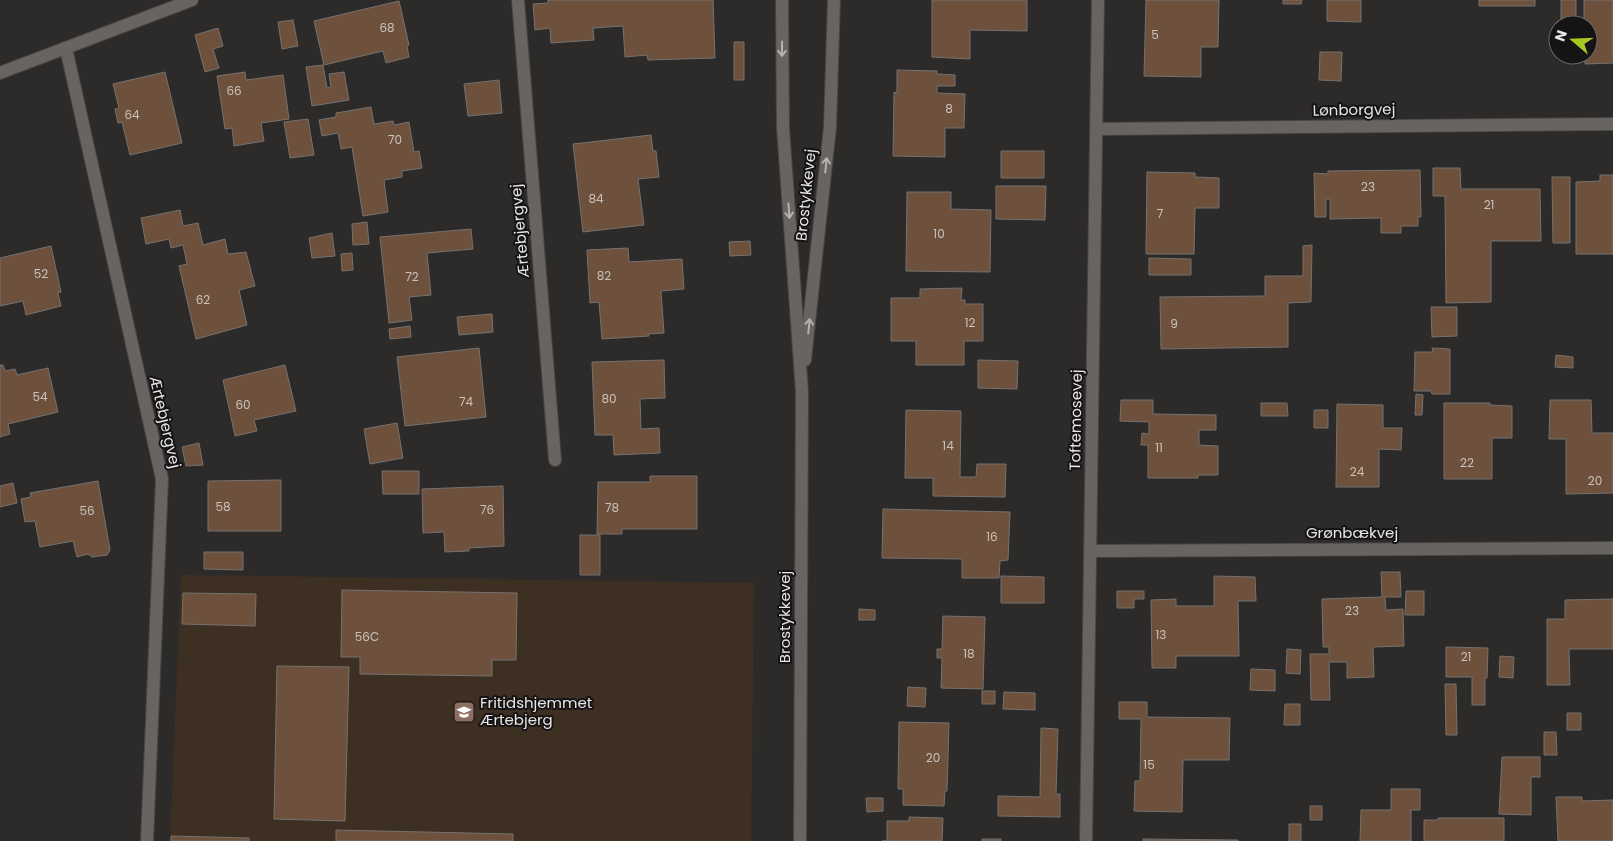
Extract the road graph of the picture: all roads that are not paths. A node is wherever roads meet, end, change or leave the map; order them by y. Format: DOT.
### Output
graph roads {
  1 [pos="192,0"];
  2 [pos="518,0"];
  3 [pos="782,0"];
  4 [pos="834,0"];
  5 [pos="1098,0"];
  6 [pos="66,48"];
  7 [pos="0,73"];
  8 [pos="1613,124"];
  9 [pos="1096,130"];
  10 [pos="802,392"];
  11 [pos="555,460"];
  12 [pos="1613,548"];
  13 [pos="1091,551"];
  14 [pos="147,841"];
  15 [pos="800,841"];
  16 [pos="1086,841"];
  1 -- 6 [label="street"];
  2 -- 11 [label="street, Ærtebjergvej"];
  3 -- 10 [label="street, Brostykkevej, one-way"];
  10 -- 4 [label="street, Brostykkevej, one-way"];
  5 -- 9 [label="street, Toftemosevej"];
  6 -- 7 [label="street"];
  6 -- 14 [label="street, Ærtebjergvej"];
  8 -- 9 [label="street, Lønborgvej"];
  9 -- 13 [label="street, Toftemosevej"];
  10 -- 15 [label="street, Brostykkevej"];
  12 -- 13 [label="street, Grønbækvej"];
  13 -- 16 [label="street, Toftemosevej"];
}
